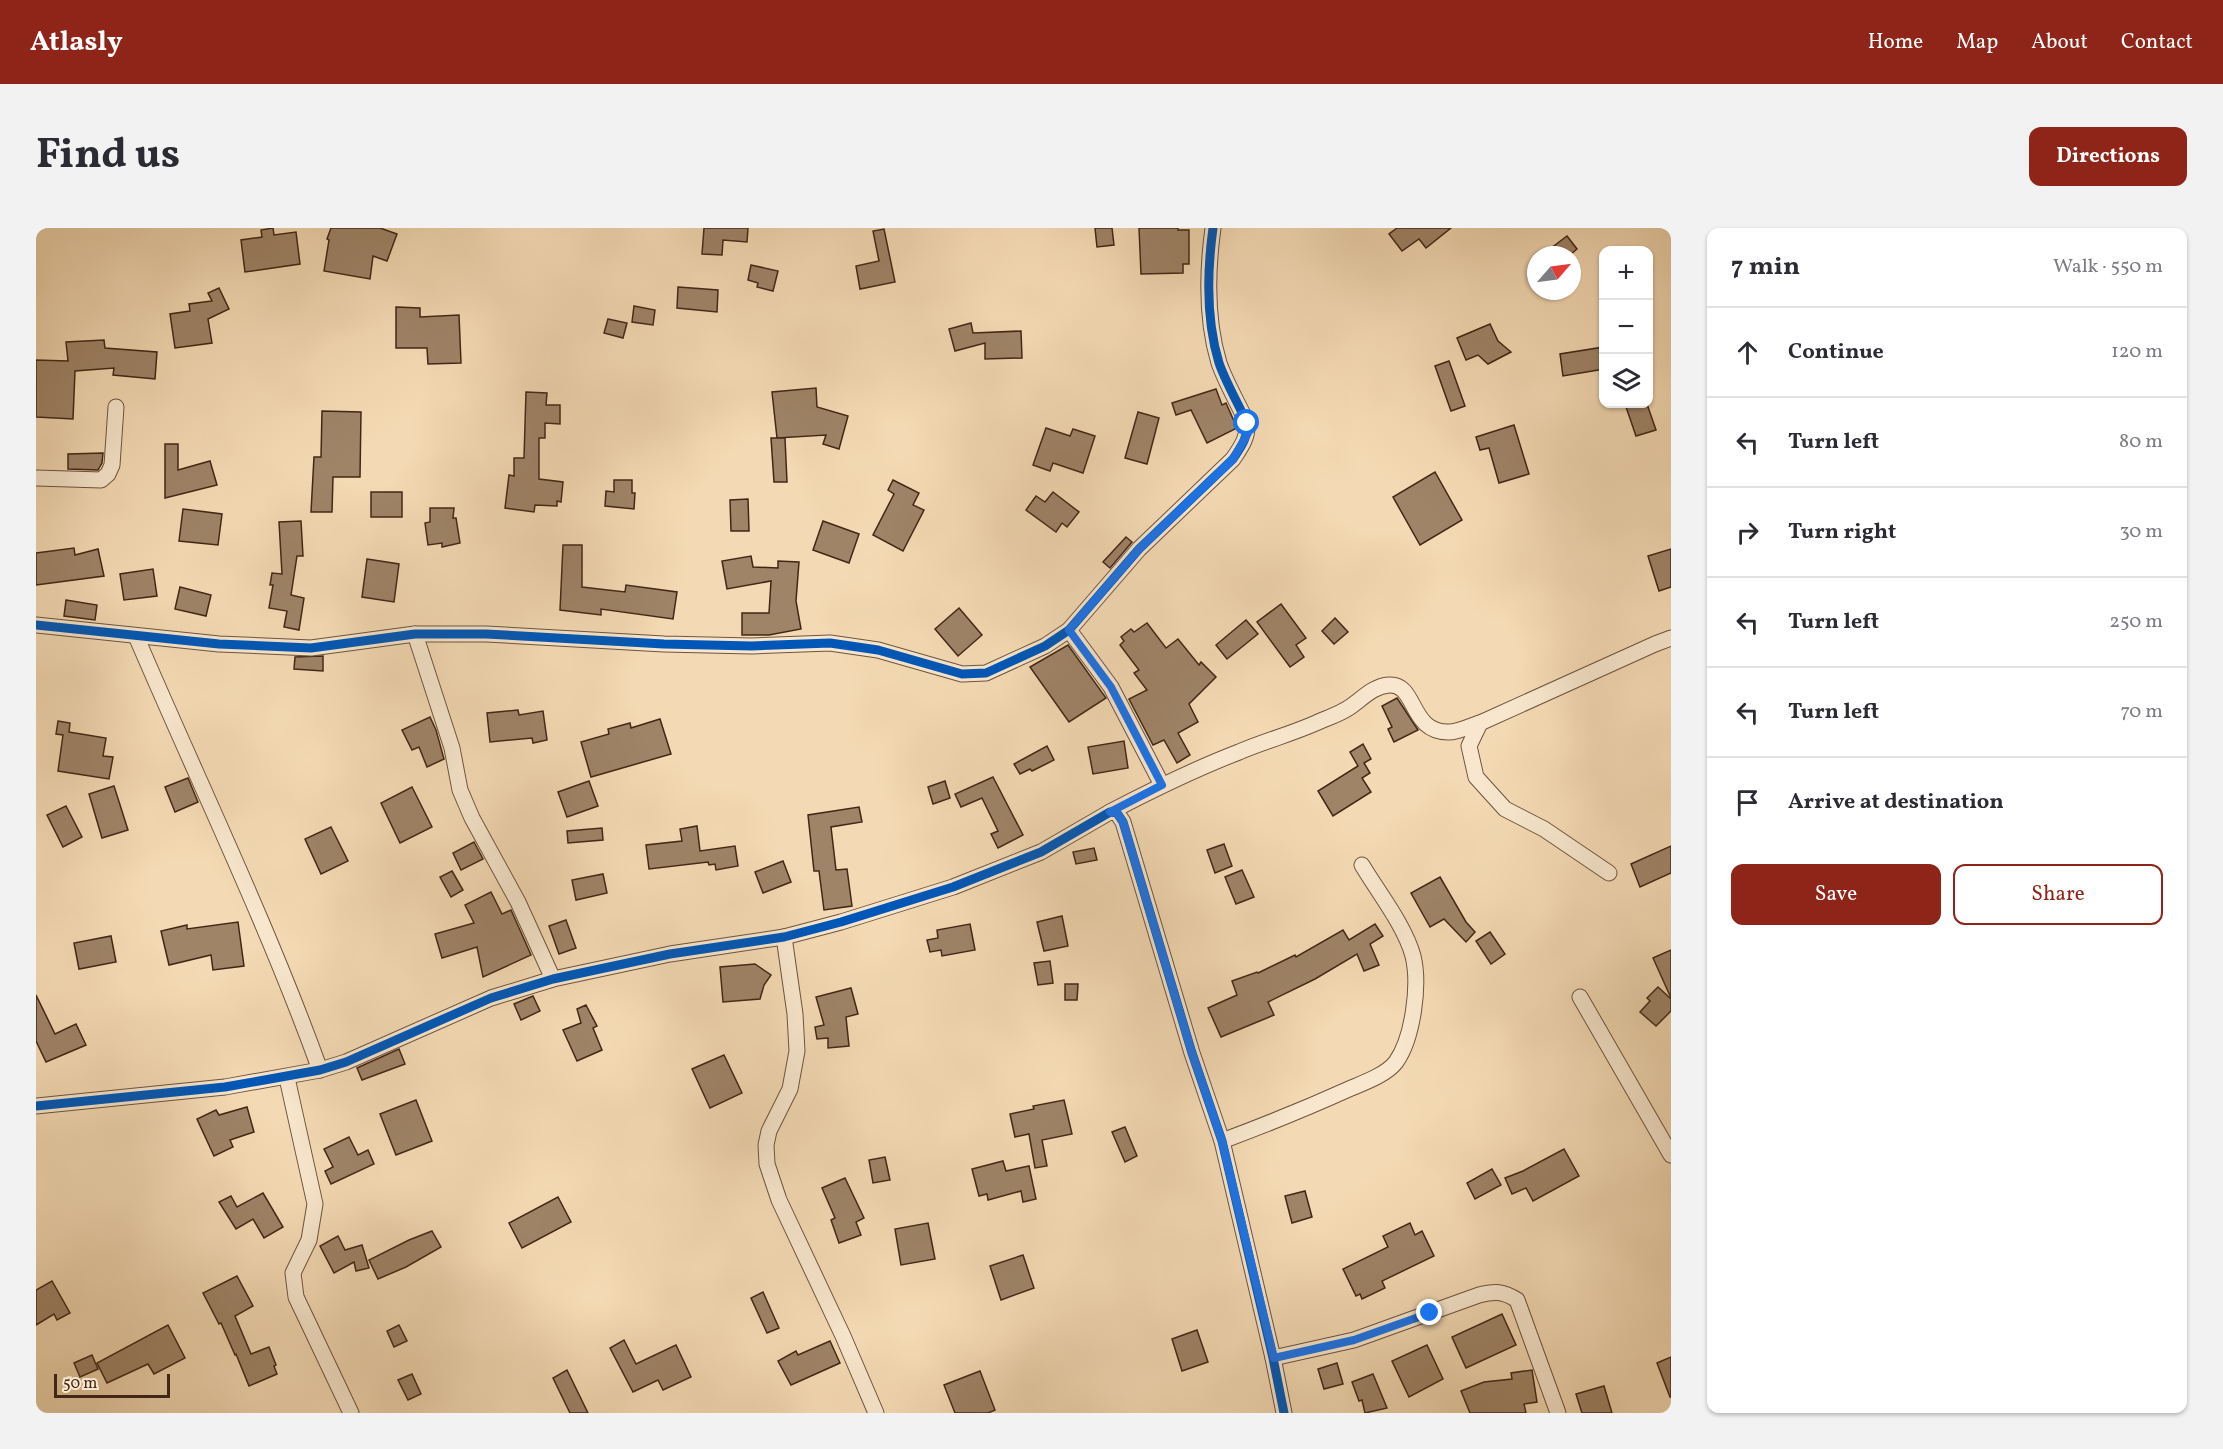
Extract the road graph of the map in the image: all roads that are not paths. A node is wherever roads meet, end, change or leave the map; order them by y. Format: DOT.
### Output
graph roads {
  1 [pos="1214,228"];
  2 [pos="116,407"];
  3 [pos="36,478"];
  4 [pos="36,625"];
  5 [pos="1069,630"];
  6 [pos="415,634"];
  7 [pos="136,636"];
  8 [pos="1671,638"];
  9 [pos="1480,723"];
  10 [pos="1162,785"];
  11 [pos="1110,812"];
  12 [pos="1362,865"];
  13 [pos="1609,873"];
  14 [pos="784,938"];
  15 [pos="553,979"];
  16 [pos="1580,997"];
  17 [pos="320,1070"];
  18 [pos="287,1078"];
  19 [pos="36,1106"];
  20 [pos="1222,1141"];
  21 [pos="1671,1155"];
  22 [pos="1274,1358"];
  23 [pos="351,1413"];
  24 [pos="876,1413"];
  25 [pos="1284,1413"];
  26 [pos="1558,1413"];
  1 -- 5 [label="street"];
  2 -- 3 [label="street"];
  4 -- 7 [label="street"];
  5 -- 6 [label="street"];
  5 -- 10 [label="street"];
  6 -- 7 [label="street"];
  6 -- 15 [label="street"];
  7 -- 17 [label="street"];
  8 -- 9 [label="street"];
  9 -- 10 [label="street"];
  9 -- 13 [label="street"];
  10 -- 11 [label="street"];
  11 -- 14 [label="street"];
  11 -- 20 [label="street"];
  12 -- 20 [label="street"];
  14 -- 15 [label="street"];
  14 -- 24 [label="street"];
  15 -- 17 [label="street"];
  16 -- 21 [label="street"];
  17 -- 18 [label="street"];
  18 -- 19 [label="street"];
  18 -- 23 [label="street"];
  20 -- 22 [label="street"];
  22 -- 25 [label="street"];
  22 -- 26 [label="street"];
}
